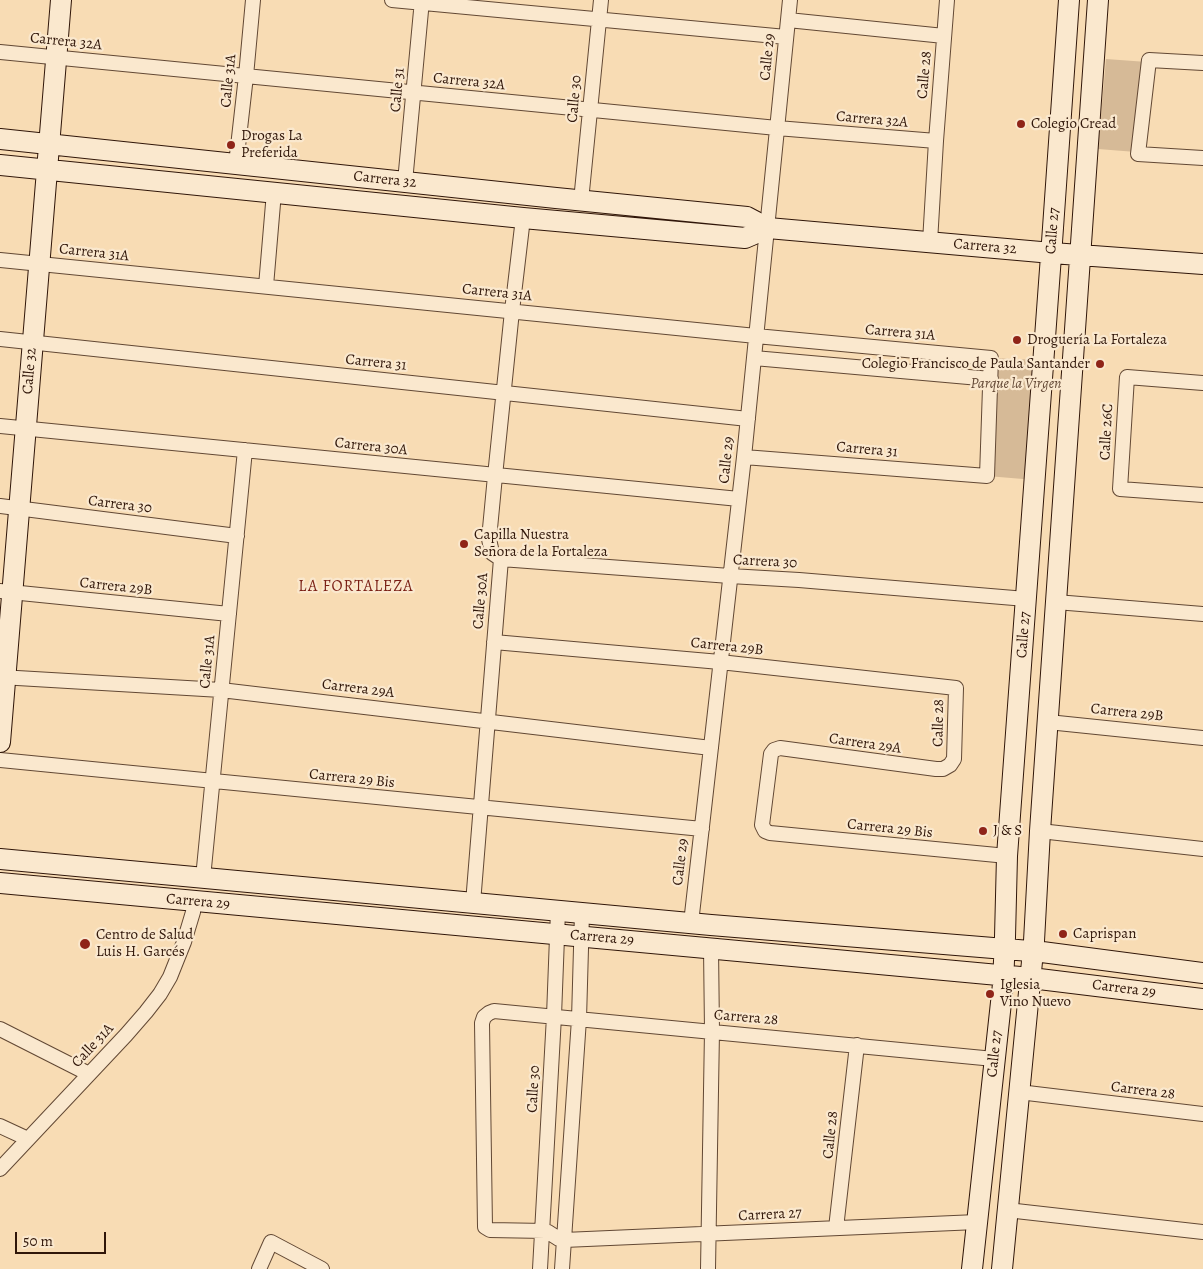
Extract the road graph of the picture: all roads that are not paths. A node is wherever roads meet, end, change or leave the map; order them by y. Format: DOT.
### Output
graph roads {
  1 [pos="61,0"];
  2 [pos="253,0"];
  3 [pos="392,0"];
  4 [pos="601,0"];
  5 [pos="790,0"];
  6 [pos="947,0"];
  7 [pos="1069,0"];
  8 [pos="1098,0"];
  9 [pos="422,1"];
  10 [pos="598,19"];
  11 [pos="788,20"];
  12 [pos="944,36"];
  13 [pos="786,37"];
  14 [pos="0,52"];
  15 [pos="56,57"];
  16 [pos="1203,64"];
  17 [pos="246,76"];
  18 [pos="414,93"];
  19 [pos="590,110"];
  20 [pos="777,128"];
  21 [pos="0,139"];
  22 [pos="936,141"];
  23 [pos="49,144"];
  24 [pos="1203,158"];
  25 [pos="0,164"];
  26 [pos="236,164"];
  27 [pos="47,169"];
  28 [pos="405,182"];
  29 [pos="274,192"];
  30 [pos="581,201"];
  31 [pos="524,218"];
  32 [pos="768,228"];
  33 [pos="930,242"];
  34 [pos="1052,252"];
  35 [pos="1080,255"];
  36 [pos="0,260"];
  37 [pos="39,264"];
  38 [pos="1203,264"];
  39 [pos="266,286"];
  40 [pos="512,311"];
  41 [pos="756,336"];
  42 [pos="0,339"];
  43 [pos="33,342"];
  44 [pos="754,358"];
  45 [pos="991,379"];
  46 [pos="1203,382"];
  47 [pos="503,393"];
  48 [pos="748,419"];
  49 [pos="0,426"];
  50 [pos="26,428"];
  51 [pos="245,450"];
  52 [pos="744,457"];
  53 [pos="495,476"];
  54 [pos="1203,495"];
  55 [pos="739,500"];
  56 [pos="10,507"];
  57 [pos="236,536"];
  58 [pos="501,559"];
  59 [pos="730,576"];
  60 [pos="6,592"];
  61 [pos="1026,599"];
  62 [pos="1056,602"];
  63 [pos="229,614"];
  64 [pos="1203,614"];
  65 [pos="494,642"];
  66 [pos="720,662"];
  67 [pos="3,678"];
  68 [pos="956,688"];
  69 [pos="221,690"];
  70 [pos="488,720"];
  71 [pos="1048,722"];
  72 [pos="1203,738"];
  73 [pos="0,742"];
  74 [pos="711,748"];
  75 [pos="954,759"];
  76 [pos="0,760"];
  77 [pos="212,780"];
  78 [pos="481,808"];
  79 [pos="702,829"];
  80 [pos="1040,831"];
  81 [pos="770,833"];
  82 [pos="1203,849"];
  83 [pos="1007,856"];
  84 [pos="0,859"];
  85 [pos="203,878"];
  86 [pos="0,883"];
  87 [pos="194,901"];
  88 [pos="473,903"];
  89 [pos="558,911"];
  90 [pos="582,913"];
  91 [pos="691,923"];
  92 [pos="557,934"];
  93 [pos="582,936"];
  94 [pos="712,948"];
  95 [pos="1004,949"];
  96 [pos="1033,951"];
  97 [pos="1203,973"];
  98 [pos="1003,975"];
  99 [pos="1031,978"];
  100 [pos="1203,999"];
  101 [pos="554,1016"];
  102 [pos="579,1019"];
  103 [pos="0,1029"];
  104 [pos="712,1031"];
  105 [pos="857,1045"];
  106 [pos="994,1058"];
  107 [pos="89,1074"];
  108 [pos="1019,1092"];
  109 [pos="1203,1114"];
  110 [pos="0,1126"];
  111 [pos="28,1139"];
  112 [pos="0,1169"];
  113 [pos="1007,1210"];
  114 [pos="977,1222"];
  115 [pos="836,1228"];
  116 [pos="542,1231"];
  117 [pos="1203,1232"];
  118 [pos="709,1234"];
  119 [pos="564,1240"];
  120 [pos="259,1269"];
  121 [pos="322,1269"];
  122 [pos="540,1269"];
  123 [pos="562,1269"];
  124 [pos="708,1269"];
  125 [pos="972,1269"];
  126 [pos="1002,1269"];
  1 -- 15 [label="street, Calle 32"];
  2 -- 17 [label="street, Calle 31A"];
  3 -- 9 [label="street"];
  4 -- 10 [label="street, Calle 30"];
  5 -- 11 [label="street, Calle 29"];
  6 -- 12 [label="street, Calle 28"];
  7 -- 34 [label="street, Calle 27"];
  8 -- 35 [label="street, Calle 27"];
  9 -- 10 [label="street"];
  9 -- 18 [label="street, Calle 31"];
  10 -- 13 [label="street"];
  10 -- 19 [label="street, Calle 30"];
  11 -- 12 [label="street"];
  11 -- 13 [label="street, Calle 29"];
  12 -- 22 [label="street, Calle 28"];
  13 -- 20 [label="street, Calle 29"];
  14 -- 15 [label="street, Carrera 32A"];
  15 -- 17 [label="street, Carrera 32A"];
  15 -- 23 [label="street, Calle 32"];
  16 -- 24 [label="street"];
  17 -- 18 [label="street, Carrera 32A"];
  17 -- 26 [label="street, Calle 31A"];
  18 -- 19 [label="street, Carrera 32A"];
  18 -- 28 [label="street, Calle 31"];
  19 -- 20 [label="street, Carrera 32A"];
  19 -- 30 [label="street, Calle 30"];
  20 -- 22 [label="street, Carrera 32A"];
  20 -- 32 [label="street, Calle 29"];
  21 -- 23 [label="street, Carrera 32"];
  22 -- 33 [label="street, Calle 28"];
  23 -- 26 [label="street, Carrera 32"];
  23 -- 27 [label="street, Calle 32"];
  25 -- 27 [label="street, Carrera 32"];
  26 -- 28 [label="street, Carrera 32"];
  27 -- 29 [label="street, Carrera 32"];
  27 -- 37 [label="street, Calle 32"];
  28 -- 30 [label="street, Carrera 32"];
  29 -- 31 [label="street, Carrera 32"];
  29 -- 39 [label="street"];
  30 -- 32 [label="street, Carrera 32"];
  31 -- 32 [label="street, Carrera 32"];
  31 -- 40 [label="street, Calle 30A"];
  32 -- 33 [label="street, Carrera 32"];
  32 -- 41 [label="street, Calle 29"];
  33 -- 34 [label="street, Carrera 32"];
  34 -- 35 [label="street, Carrera 32"];
  34 -- 61 [label="street, Calle 27"];
  35 -- 38 [label="street, Carrera 32"];
  35 -- 62 [label="street, Calle 27"];
  36 -- 37 [label="street, Carrera 31A"];
  37 -- 39 [label="street, Carrera 31A"];
  37 -- 43 [label="street, Calle 32"];
  39 -- 40 [label="street, Carrera 31A"];
  40 -- 41 [label="street, Carrera 31A"];
  40 -- 47 [label="street, Calle 30A"];
  41 -- 44 [label="street, Calle 29"];
  41 -- 45 [label="street, Carrera 31A"];
  42 -- 43 [label="street, Carrera 31"];
  43 -- 47 [label="street, Carrera 31"];
  43 -- 50 [label="street, Calle 32"];
  44 -- 45 [label="street"];
  44 -- 48 [label="street, Calle 29"];
  45 -- 52 [label="street, Carrera 31"];
  46 -- 54 [label="street, Calle 26C"];
  47 -- 48 [label="street, Carrera 31"];
  47 -- 53 [label="street, Calle 30A"];
  48 -- 52 [label="street, Calle 29"];
  49 -- 50 [label="street, Carrera 30A"];
  50 -- 51 [label="street, Carrera 30A"];
  50 -- 56 [label="street, Calle 32"];
  51 -- 53 [label="street, Carrera 30A"];
  51 -- 57 [label="street, Calle 31A"];
  52 -- 55 [label="street, Calle 29"];
  53 -- 55 [label="street, Carrera 30A"];
  53 -- 58 [label="street, Calle 30A"];
  55 -- 59 [label="street, Calle 29"];
  56 -- 57 [label="street, Carrera 30"];
  56 -- 60 [label="street, Calle 32"];
  57 -- 63 [label="street, Calle 31A"];
  58 -- 59 [label="street, Carrera 30"];
  58 -- 65 [label="street, Calle 30A"];
  59 -- 61 [label="street, Carrera 30"];
  59 -- 66 [label="street, Calle 29"];
  60 -- 63 [label="street, Carrera 29B"];
  60 -- 67 [label="street, Calle 32"];
  61 -- 83 [label="street, Calle 27"];
  62 -- 64 [label="street"];
  62 -- 71 [label="street, Calle 27"];
  63 -- 69 [label="street, Calle 31A"];
  65 -- 66 [label="street, Carrera 29B"];
  65 -- 70 [label="street, Calle 30A"];
  66 -- 68 [label="street, Carrera 29B"];
  66 -- 74 [label="street, Calle 29"];
  67 -- 69 [label="street, Carrera 29A"];
  67 -- 73 [label="street, Calle 32"];
  68 -- 75 [label="street, Calle 28"];
  69 -- 70 [label="street, Carrera 29A"];
  69 -- 77 [label="street, Calle 31A"];
  70 -- 74 [label="street, Carrera 29A"];
  70 -- 78 [label="street, Calle 30A"];
  71 -- 72 [label="street, Carrera 29B"];
  71 -- 80 [label="street, Calle 27"];
  74 -- 79 [label="street, Calle 29"];
  75 -- 81 [label="street, Carrera 29A"];
  76 -- 77 [label="street, Carrera 29 Bis"];
  77 -- 78 [label="street, Carrera 29 Bis"];
  77 -- 85 [label="street, Calle 31A"];
  78 -- 79 [label="street, Carrera 29 Bis"];
  78 -- 88 [label="street, Calle 30A"];
  79 -- 91 [label="street, Calle 29"];
  80 -- 82 [label="street"];
  80 -- 96 [label="street, Calle 27"];
  81 -- 83 [label="street, Carrera 29 Bis"];
  83 -- 95 [label="street, Calle 27"];
  84 -- 85 [label="street, Carrera 29"];
  85 -- 88 [label="street, Carrera 29"];
  86 -- 87 [label="street, Carrera 29"];
  87 -- 92 [label="street, Carrera 29"];
  87 -- 107 [label="street, Calle 31A"];
  88 -- 89 [label="street, Carrera 29"];
  89 -- 90 [label="street, Carrera 29"];
  89 -- 92 [label="street, Calle 30"];
  90 -- 91 [label="street, Carrera 29"];
  90 -- 93 [label="street"];
  91 -- 95 [label="street, Carrera 29"];
  92 -- 93 [label="street, Carrera 29"];
  92 -- 101 [label="street, Calle 30"];
  93 -- 94 [label="street, Carrera 29"];
  93 -- 102 [label="street"];
  94 -- 98 [label="street, Carrera 29"];
  94 -- 104 [label="street"];
  95 -- 96 [label="street, Carrera 29"];
  95 -- 98 [label="street, Calle 27"];
  96 -- 97 [label="street, Carrera 29"];
  96 -- 99 [label="street, Calle 27"];
  98 -- 99 [label="street, Carrera 29"];
  98 -- 106 [label="street, Calle 27"];
  99 -- 100 [label="street, Carrera 29"];
  99 -- 108 [label="street, Calle 27"];
  101 -- 102 [label="street, Carrera 28"];
  101 -- 116 [label="street, Calle 30"];
  101 -- 116 [label="street, Carrera 28"];
  102 -- 104 [label="street, Carrera 28"];
  102 -- 119 [label="street"];
  103 -- 107 [label="street"];
  104 -- 105 [label="street, Carrera 28"];
  104 -- 118 [label="street"];
  105 -- 106 [label="street, Carrera 28"];
  105 -- 115 [label="street, Calle 28"];
  106 -- 114 [label="street, Calle 27"];
  107 -- 111 [label="street, Calle 31A"];
  108 -- 109 [label="street, Carrera 28"];
  108 -- 113 [label="street, Calle 27"];
  110 -- 111 [label="street"];
  111 -- 112 [label="street, Calle 31A"];
  113 -- 117 [label="street"];
  113 -- 126 [label="street, Calle 27"];
  114 -- 115 [label="street, Carrera 27"];
  114 -- 125 [label="street, Calle 27"];
  115 -- 118 [label="street, Carrera 27"];
  116 -- 119 [label="street"];
  116 -- 122 [label="street, Calle 30"];
  118 -- 119 [label="street, Carrera 27"];
  118 -- 124 [label="street"];
  119 -- 123 [label="street"];
  120 -- 121 [label="street"];
}
